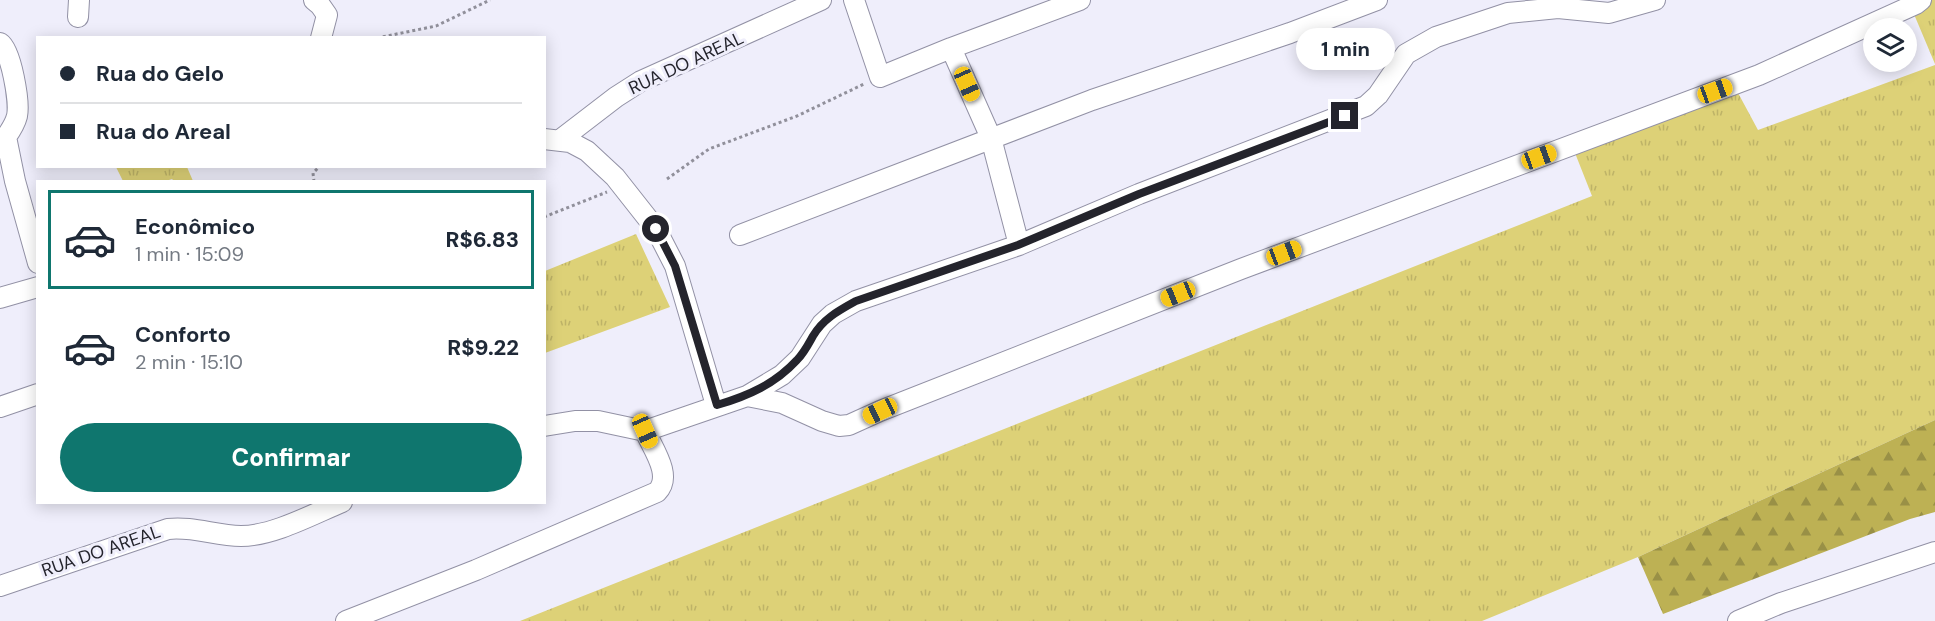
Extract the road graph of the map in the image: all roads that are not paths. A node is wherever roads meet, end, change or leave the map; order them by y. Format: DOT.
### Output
graph roads {
  1 [pos="314,0"];
  2 [pos="821,0"];
  3 [pos="854,0"];
  4 [pos="1080,0"];
  5 [pos="1377,0"];
  6 [pos="1495,0"];
  7 [pos="1655,0"];
  8 [pos="1921,0"];
  9 [pos="1488,19"];
  10 [pos="322,36"];
  11 [pos="0,43"];
  12 [pos="951,48"];
  13 [pos="3,138"];
  14 [pos="991,138"];
  15 [pos="552,140"];
  16 [pos="8,183"];
  17 [pos="740,235"];
  18 [pos="1018,245"];
  19 [pos="36,258"];
  20 [pos="36,288"];
  21 [pos="0,298"];
  22 [pos="36,394"];
  23 [pos="747,396"];
  24 [pos="717,405"];
  25 [pos="0,407"];
  26 [pos="546,426"];
  27 [pos="645,431"];
  28 [pos="337,504"];
  29 [pos="1935,552"];
  30 [pos="0,586"];
  31 [pos="346,621"];
  32 [pos="1738,621"];
  1 -- 10 [label="street"];
  2 -- 15 [label="street, RUA DO AREAL"];
  3 -- 12 [label="street"];
  4 -- 12 [label="street"];
  5 -- 14 [label="street"];
  6 -- 9 [label="street"];
  7 -- 9 [label="street"];
  8 -- 23 [label="street"];
  9 -- 18 [label="street"];
  11 -- 13 [label="street"];
  12 -- 14 [label="street"];
  13 -- 16 [label="street"];
  14 -- 17 [label="street"];
  14 -- 18 [label="street"];
  15 -- 24 [label="street"];
  16 -- 19 [label="street"];
  18 -- 23 [label="street"];
  20 -- 21 [label="street"];
  22 -- 25 [label="street"];
  23 -- 24 [label="street"];
  24 -- 27 [label="street"];
  26 -- 27 [label="street"];
  27 -- 31 [label="street"];
  28 -- 30 [label="street, RUA DO AREAL"];
  29 -- 32 [label="street"];
}
